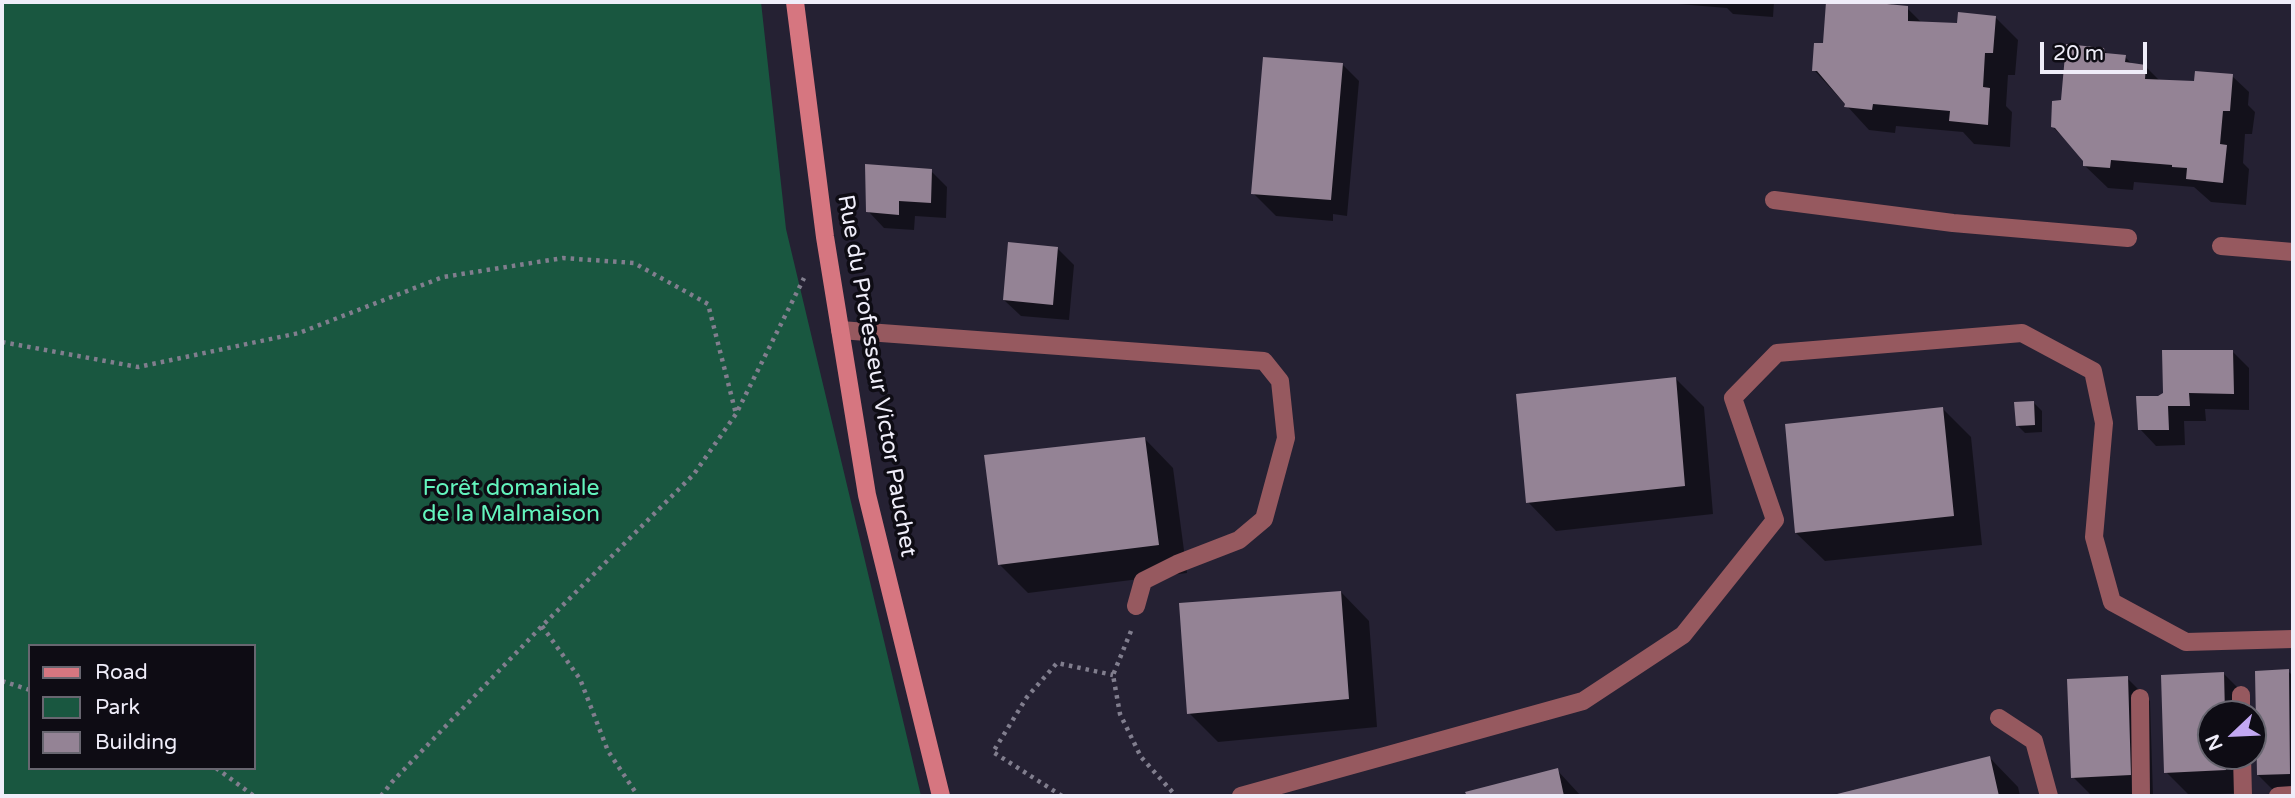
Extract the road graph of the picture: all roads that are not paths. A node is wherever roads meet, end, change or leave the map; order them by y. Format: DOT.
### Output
graph roads {
  1 [pos="795,2"];
  2 [pos="1774,200"];
  3 [pos="2128,238"];
  4 [pos="2221,246"];
  5 [pos="2293,252"];
  6 [pos="840,330"];
  7 [pos="1136,606"];
  8 [pos="2293,639"];
  9 [pos="2241,695"];
  10 [pos="2140,698"];
  11 [pos="2241,700"];
  12 [pos="1999,718"];
  13 [pos="2242,770"];
  14 [pos="2293,795"];
  15 [pos="941,796"];
  16 [pos="1241,796"];
  17 [pos="2049,796"];
  18 [pos="2141,796"];
  19 [pos="2243,796"];
  20 [pos="2278,796"];
  1 -- 6 [label="street, Rue du Professeur Victor Pauchet"];
  2 -- 3 [label="lane"];
  4 -- 5 [label="lane"];
  6 -- 7 [label="lane"];
  6 -- 15 [label="street, Rue du Professeur Victor Pauchet"];
  8 -- 16 [label="lane"];
  9 -- 11 [label="lane"];
  10 -- 18 [label="lane"];
  12 -- 17 [label="lane"];
  13 -- 19 [label="lane"];
  14 -- 20 [label="lane"];
}
